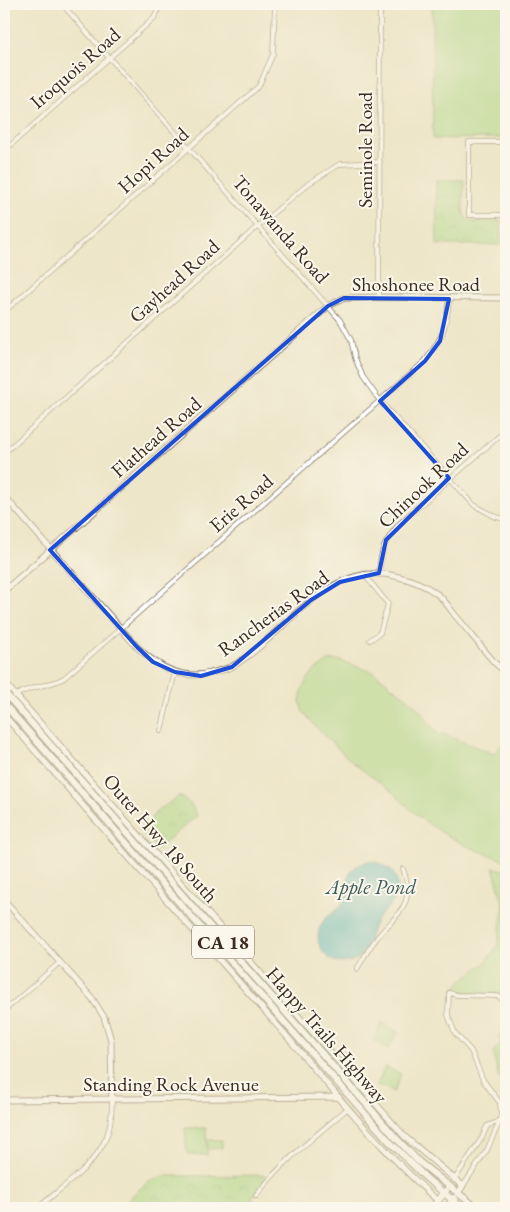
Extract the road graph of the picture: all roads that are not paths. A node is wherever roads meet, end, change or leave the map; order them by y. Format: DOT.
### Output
graph roads {
  1 [pos="62,4"];
  2 [pos="161,4"];
  3 [pos="275,4"];
  4 [pos="380,4"];
  5 [pos="110,57"];
  6 [pos="506,142"];
  7 [pos="190,147"];
  8 [pos="4,151"];
  9 [pos="380,162"];
  10 [pos="506,215"];
  11 [pos="258,226"];
  12 [pos="379,297"];
  13 [pos="449,298"];
  14 [pos="506,298"];
  15 [pos="328,306"];
  16 [pos="4,312"];
  17 [pos="380,400"];
  18 [pos="506,430"];
  19 [pos="4,453"];
  20 [pos="450,478"];
  21 [pos="4,496"];
  22 [pos="506,520"];
  23 [pos="50,550"];
  24 [pos="379,573"];
  25 [pos="364,574"];
  26 [pos="4,591"];
  27 [pos="121,629"];
  28 [pos="370,640"];
  29 [pos="174,672"];
  30 [pos="506,673"];
  31 [pos="4,682"];
  32 [pos="4,692"];
  33 [pos="15,696"];
  34 [pos="4,704"];
  35 [pos="4,715"];
  36 [pos="161,732"];
  37 [pos="403,869"];
  38 [pos="4,900"];
  39 [pos="59,962"];
  40 [pos="357,969"];
  41 [pos="506,1004"];
  42 [pos="4,1011"];
  43 [pos="338,1097"];
  44 [pos="112,1099"];
  45 [pos="4,1100"];
  46 [pos="348,1108"];
  47 [pos="500,1122"];
  48 [pos="471,1156"];
  49 [pos="480,1161"];
  50 [pos="454,1180"];
  51 [pos="450,1186"];
  52 [pos="463,1186"];
  53 [pos="444,1193"];
  54 [pos="458,1193"];
  55 [pos="256,1196"];
  56 [pos="438,1200"];
  57 [pos="452,1200"];
  58 [pos="38,1208"];
  59 [pos="432,1208"];
  60 [pos="446,1208"];
  61 [pos="462,1208"];
  62 [pos="477,1208"];
  1 -- 5 [label="street, Tonawanda Road"];
  2 -- 5 [label="street, Iroquois Road"];
  3 -- 7 [label="street, Hopi Road"];
  4 -- 9 [label="street, Seminole Road"];
  5 -- 7 [label="street, Tonawanda Road"];
  5 -- 8 [label="street, Iroquois Road"];
  6 -- 10 [label="street"];
  7 -- 11 [label="street, Tonawanda Road"];
  7 -- 16 [label="street, Hopi Road"];
  9 -- 11 [label="street, Gayhead Road"];
  9 -- 12 [label="street, Seminole Road"];
  11 -- 15 [label="street, Tonawanda Road"];
  11 -- 19 [label="street, Gayhead Road"];
  12 -- 13 [label="street, Shoshonee Road"];
  12 -- 15 [label="street, Shoshonee Road"];
  13 -- 14 [label="street, Shoshonee Road"];
  13 -- 17 [label="street, Erie Road"];
  15 -- 17 [label="street, Tonawanda Road"];
  15 -- 23 [label="street, Flathead Road"];
  17 -- 20 [label="street, Tonawanda Road"];
  17 -- 27 [label="street, Erie Road"];
  18 -- 20 [label="street, Chinook Road"];
  20 -- 22 [label="street, Tonawanda Road"];
  20 -- 24 [label="street, Chinook Road"];
  21 -- 23 [label="street, Rancherias Road"];
  23 -- 26 [label="street, Flathead Road"];
  23 -- 27 [label="street, Rancherias Road"];
  24 -- 25 [label="street, Rancherias Road"];
  24 -- 30 [label="street, Rancherias Road"];
  25 -- 28 [label="street"];
  25 -- 29 [label="street, Rancherias Road"];
  27 -- 29 [label="street, Rancherias Road"];
  27 -- 33 [label="street, Erie Road"];
  29 -- 36 [label="street"];
  31 -- 33 [label="street, Outer Hwy 18 South"];
  32 -- 51 [label="main road, Happy Trails Highway / CA 18"];
  33 -- 50 [label="street, Outer Hwy 18 South"];
  34 -- 53 [label="main road, Happy Trails Highway / CA 18"];
  35 -- 43 [label="street"];
  37 -- 40 [label="street"];
  38 -- 39 [label="street"];
  39 -- 42 [label="street"];
  39 -- 44 [label="street"];
  41 -- 47 [label="street"];
  43 -- 44 [label="street, Standing Rock Avenue"];
  43 -- 46 [label="street"];
  44 -- 45 [label="street, Standing Rock Avenue"];
  44 -- 58 [label="street"];
  46 -- 55 [label="street"];
  46 -- 56 [label="street"];
  47 -- 48 [label="street"];
  47 -- 49 [label="street"];
  48 -- 49 [label="street"];
  48 -- 50 [label="street"];
  49 -- 52 [label="street"];
  50 -- 51 [label="street"];
  50 -- 52 [label="street, Outer Hwy 18 South"];
  51 -- 53 [label="main road"];
  51 -- 54 [label="main road, Happy Trails Highway / CA 18"];
  52 -- 54 [label="street"];
  53 -- 56 [label="main road"];
  53 -- 57 [label="main road, Happy Trails Highway / CA 18"];
  54 -- 57 [label="main road"];
  54 -- 62 [label="main road, Happy Trails Highway / CA 18"];
  56 -- 59 [label="main road"];
  57 -- 60 [label="main road"];
  57 -- 61 [label="main road, Happy Trails Highway / CA 18"];
}
